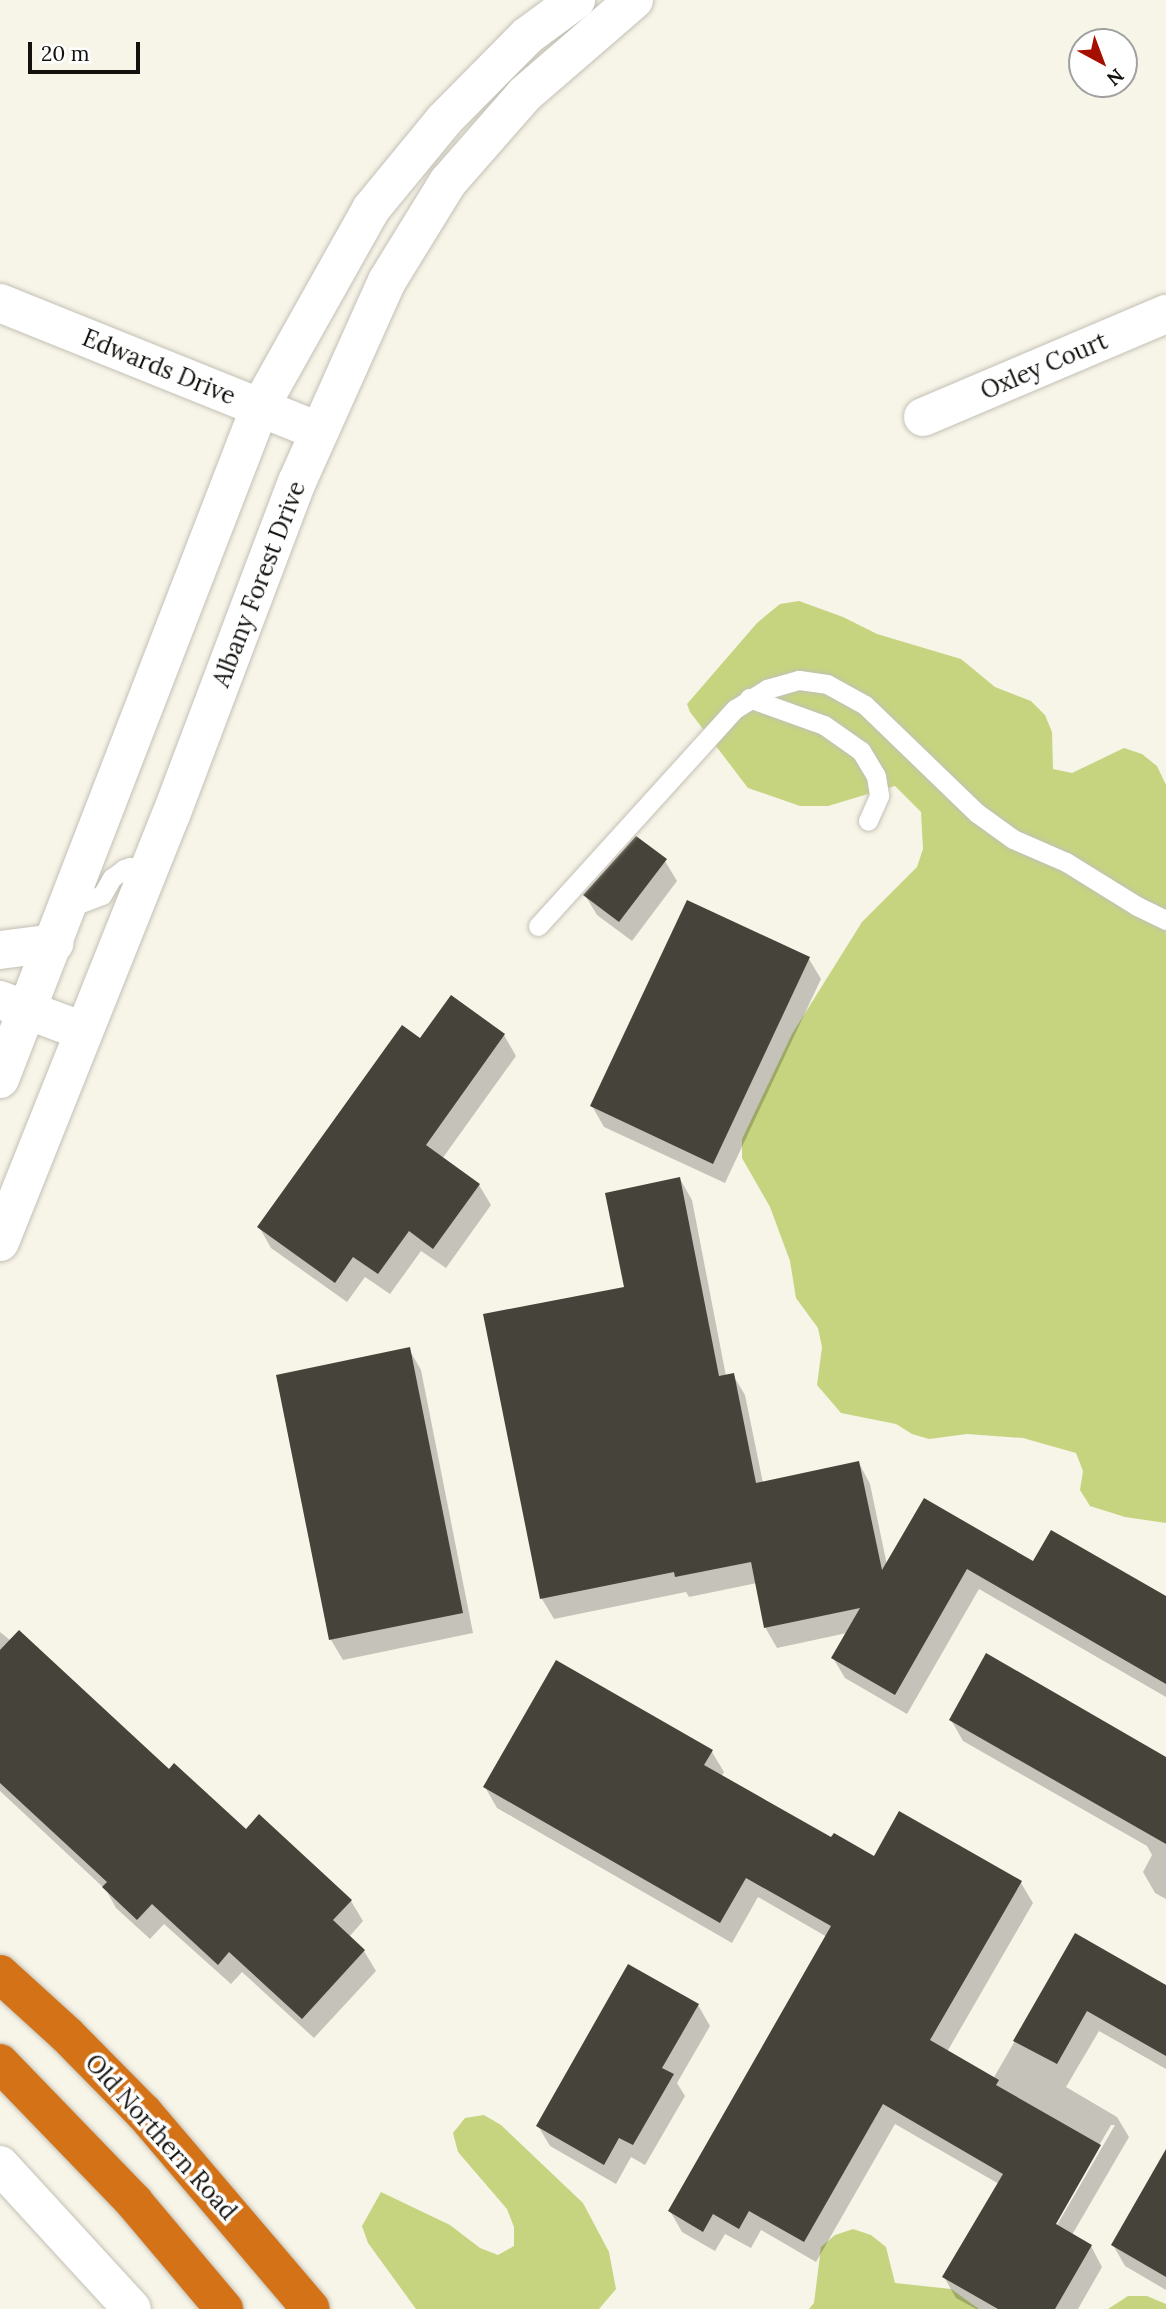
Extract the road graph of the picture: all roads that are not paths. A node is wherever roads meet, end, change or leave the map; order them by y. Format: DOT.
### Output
graph roads {
  1 [pos="576,0"];
  2 [pos="634,0"];
  3 [pos="0,303"];
  4 [pos="1166,314"];
  5 [pos="260,407"];
  6 [pos="923,417"];
  7 [pos="318,430"];
  8 [pos="749,698"];
  9 [pos="867,821"];
  10 [pos="148,873"];
  11 [pos="68,908"];
  12 [pos="1166,919"];
  13 [pos="538,926"];
  14 [pos="55,943"];
  15 [pos="0,950"];
  16 [pos="8,1035"];
  17 [pos="76,1048"];
  18 [pos="0,1242"];
  19 [pos="0,1974"];
  20 [pos="0,2063"];
  21 [pos="0,2165"];
  22 [pos="132,2309"];
  23 [pos="224,2309"];
  24 [pos="311,2309"];
  1 -- 5 [label="street"];
  2 -- 7 [label="street, Albany Forest Drive"];
  3 -- 5 [label="street, Edwards Drive"];
  4 -- 6 [label="street, Oxley Court"];
  5 -- 7 [label="street, Edwards Drive"];
  5 -- 11 [label="street"];
  7 -- 10 [label="street, Albany Forest Drive"];
  8 -- 9 [label="lane"];
  8 -- 12 [label="lane"];
  8 -- 13 [label="lane"];
  10 -- 11 [label="lane"];
  10 -- 17 [label="street, Albany Forest Drive"];
  11 -- 14 [label="street"];
  14 -- 15 [label="street"];
  14 -- 16 [label="street"];
  16 -- 17 [label="street"];
  17 -- 18 [label="street, Albany Forest Drive"];
  19 -- 24 [label="highway, Old Northern Road"];
  20 -- 23 [label="highway"];
  21 -- 22 [label="street"];
}
